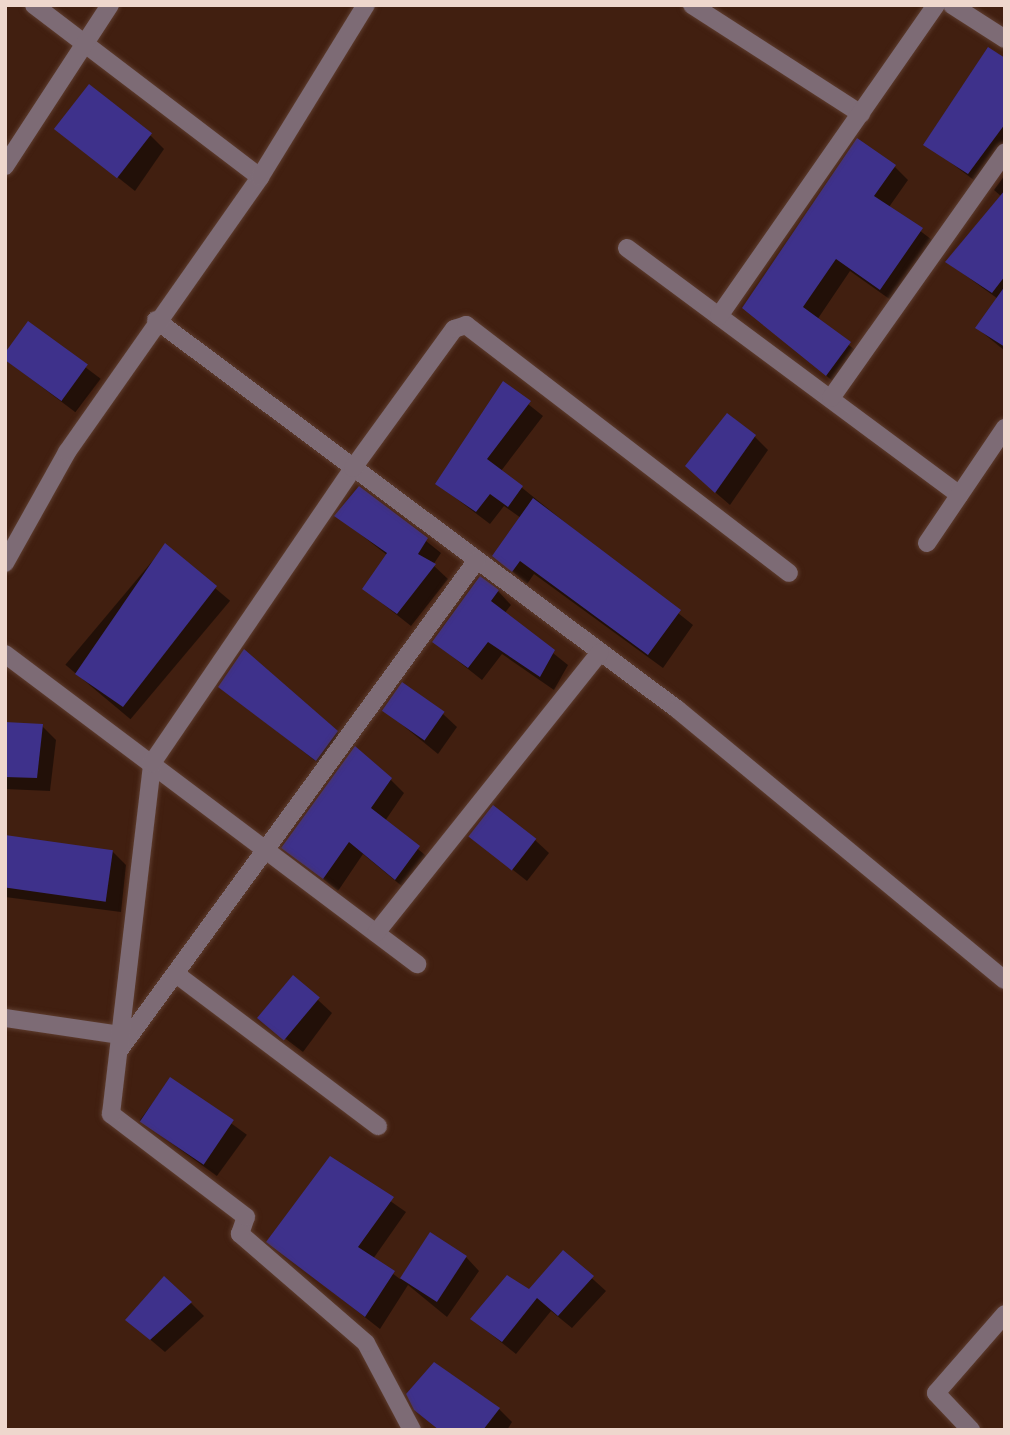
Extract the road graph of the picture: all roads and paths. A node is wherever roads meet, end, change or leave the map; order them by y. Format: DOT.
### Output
graph roads {
  1 [pos="34,5"];
  2 [pos="110,5"];
  3 [pos="366,5"];
  4 [pos="692,5"];
  5 [pos="936,5"];
  6 [pos="952,5"];
  7 [pos="1005,39"];
  8 [pos="88,47"];
  9 [pos="861,114"];
  10 [pos="1005,152"];
  11 [pos="5,166"];
  12 [pos="260,177"];
  13 [pos="627,248"];
  14 [pos="719,316"];
  15 [pos="156,320"];
  16 [pos="831,398"];
  17 [pos="1005,428"];
  18 [pos="354,468"];
  19 [pos="959,495"];
  20 [pos="927,543"];
  21 [pos="6,559"];
  22 [pos="477,559"];
  23 [pos="789,573"];
  24 [pos="600,652"];
  25 [pos="5,654"];
  26 [pos="152,763"];
  27 [pos="264,850"];
  28 [pos="376,933"];
  29 [pos="417,964"];
  30 [pos="176,974"];
  31 [pos="1005,979"];
  32 [pos="5,1018"];
  33 [pos="120,1042"];
  34 [pos="378,1126"];
  35 [pos="1005,1314"];
  36 [pos="412,1430"];
  37 [pos="971,1430"];
  1 -- 8 [label="street"];
  2 -- 8 [label="street"];
  3 -- 12 [label="street"];
  4 -- 9 [label="street"];
  5 -- 9 [label="street"];
  6 -- 7 [label="street"];
  8 -- 11 [label="street"];
  8 -- 12 [label="street"];
  9 -- 14 [label="street"];
  10 -- 16 [label="street"];
  12 -- 15 [label="street"];
  13 -- 14 [label="street"];
  14 -- 16 [label="street"];
  15 -- 18 [label="street"];
  15 -- 21 [label="street"];
  16 -- 19 [label="street"];
  17 -- 19 [label="street"];
  18 -- 22 [label="street"];
  18 -- 23 [label="street"];
  18 -- 26 [label="street"];
  19 -- 20 [label="street"];
  22 -- 24 [label="street"];
  22 -- 27 [label="street"];
  24 -- 28 [label="street"];
  24 -- 31 [label="street"];
  25 -- 26 [label="street"];
  26 -- 27 [label="street"];
  26 -- 33 [label="street"];
  27 -- 28 [label="street"];
  27 -- 30 [label="street"];
  28 -- 29 [label="street"];
  30 -- 33 [label="street"];
  30 -- 34 [label="street"];
  32 -- 33 [label="street"];
  33 -- 36 [label="street"];
  35 -- 37 [label="street"];
}
